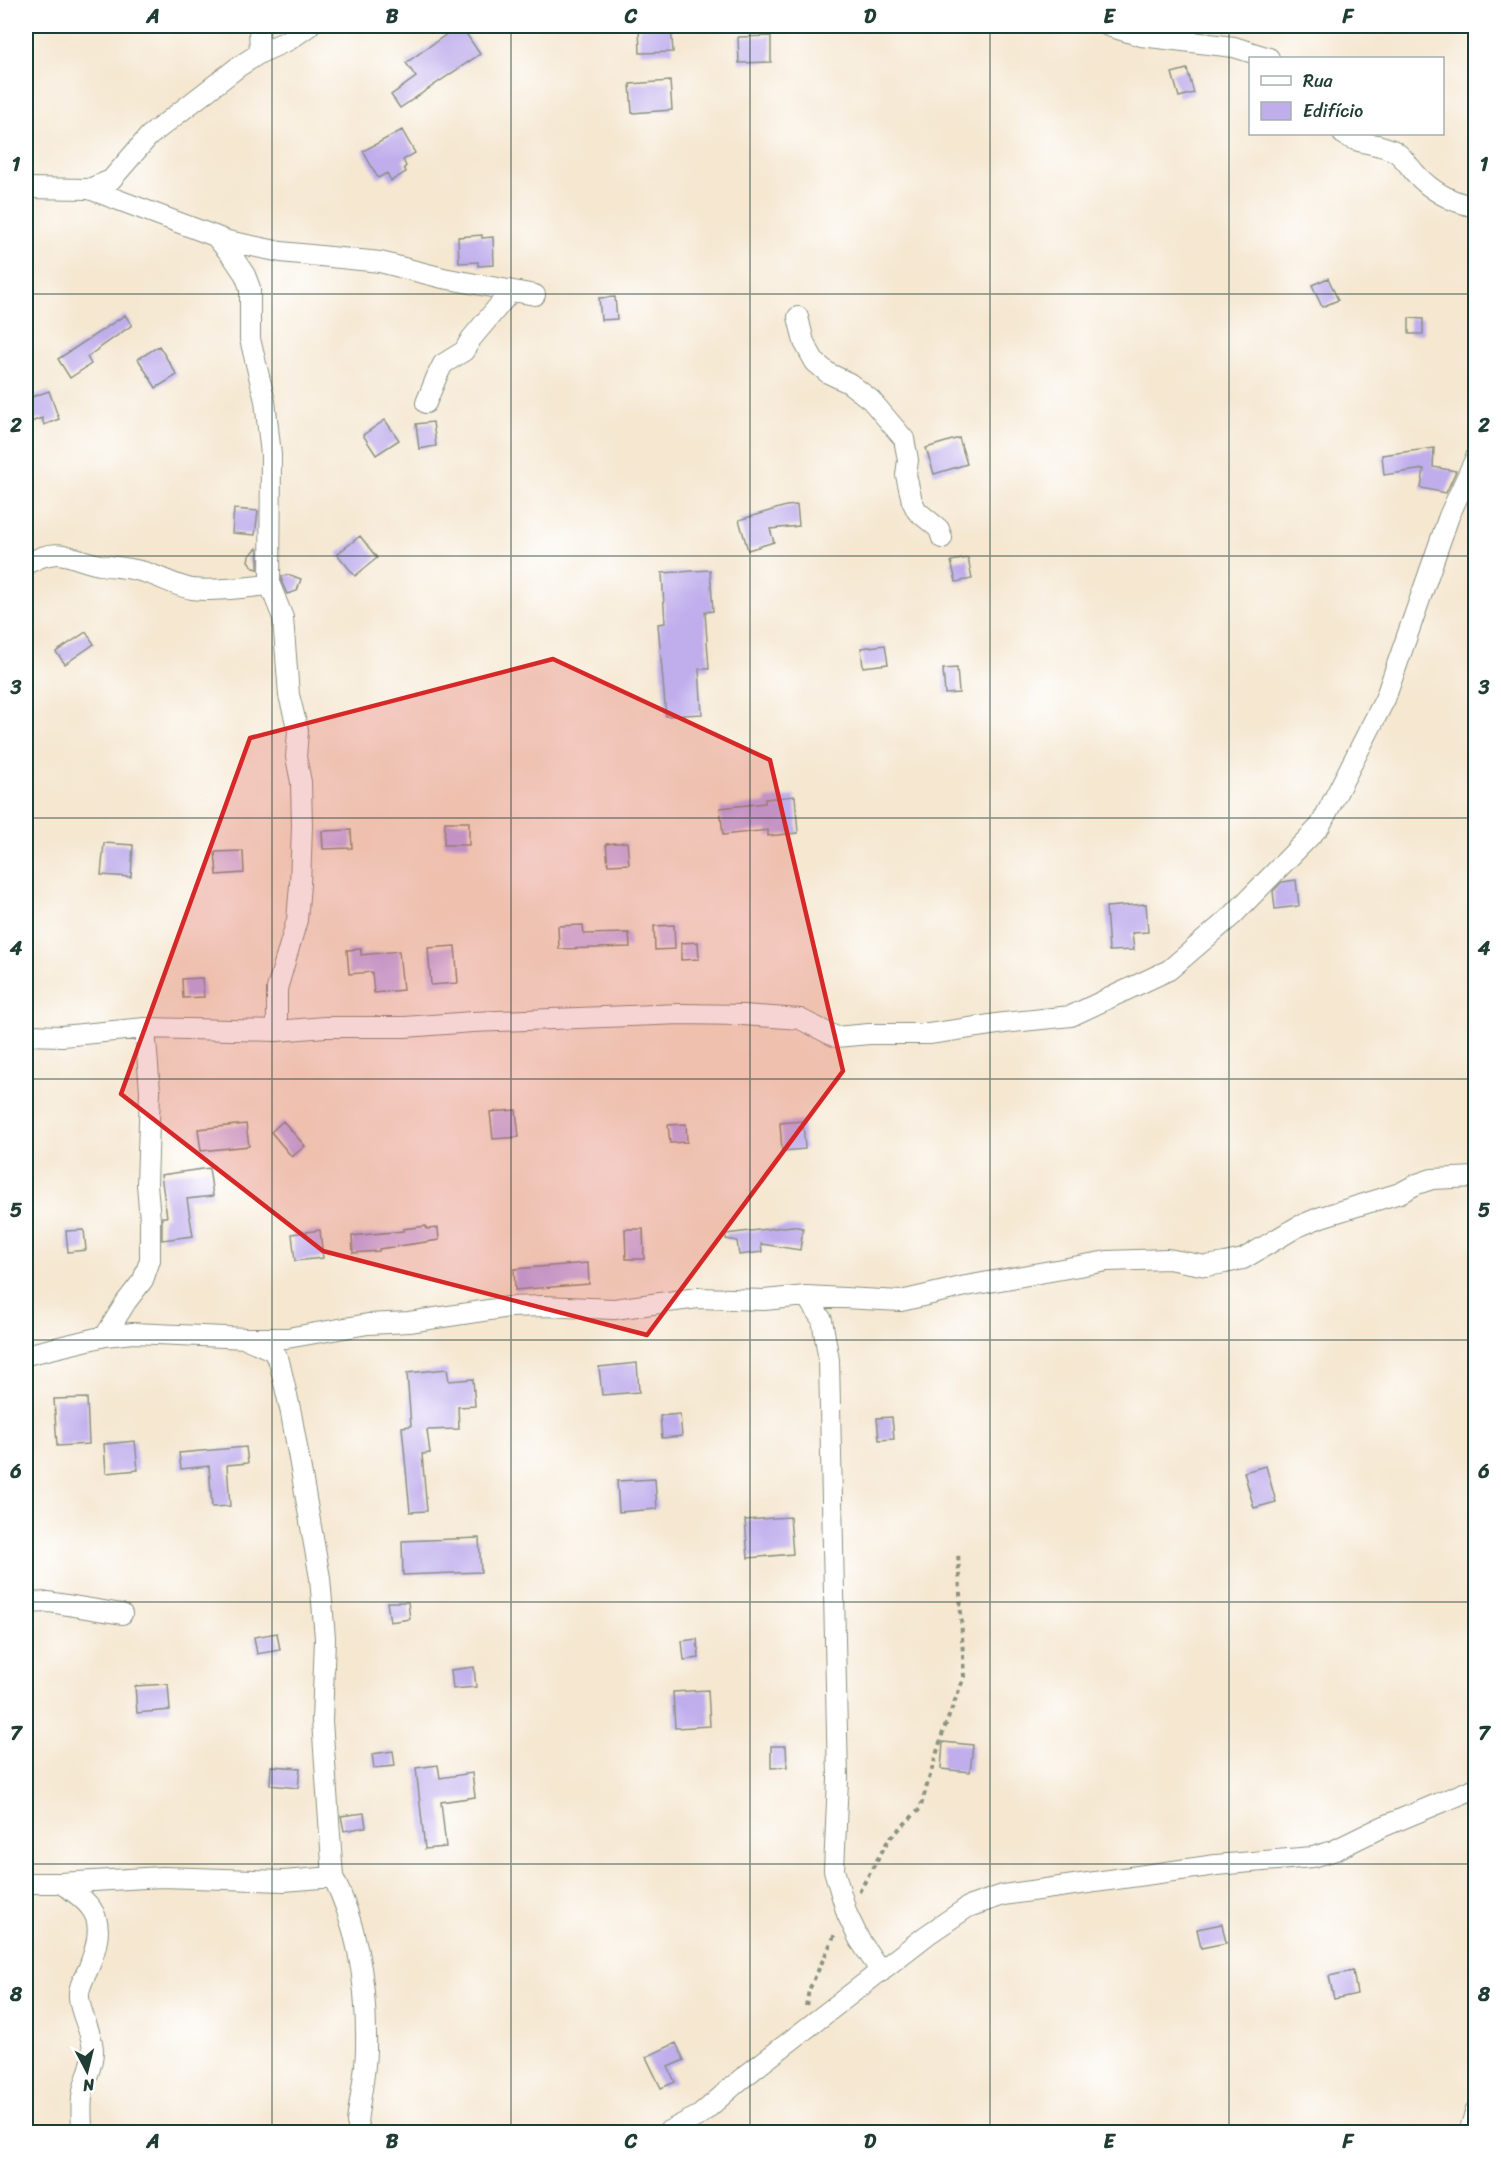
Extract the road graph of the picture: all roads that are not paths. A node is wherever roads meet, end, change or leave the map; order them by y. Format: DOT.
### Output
graph roads {
  1 [pos="259,26"];
  2 [pos="309,26"];
  3 [pos="1108,26"];
  4 [pos="260,53"];
  5 [pos="1266,57"];
  6 [pos="1345,135"];
  7 [pos="26,188"];
  8 [pos="89,189"];
  9 [pos="1476,207"];
  10 [pos="215,236"];
  11 [pos="511,291"];
  12 [pos="534,296"];
  13 [pos="798,316"];
  14 [pos="426,403"];
  15 [pos="1476,457"];
  16 [pos="942,538"];
  17 [pos="26,564"];
  18 [pos="270,585"];
  19 [pos="145,1028"];
  20 [pos="277,1031"];
  21 [pos="26,1035"];
  22 [pos="1476,1177"];
  23 [pos="806,1296"];
  24 [pos="105,1336"];
  25 [pos="247,1338"];
  26 [pos="26,1355"];
  27 [pos="26,1603"];
  28 [pos="122,1614"];
  29 [pos="1476,1788"];
  30 [pos="333,1877"];
  31 [pos="26,1883"];
  32 [pos="60,1883"];
  33 [pos="881,1972"];
  34 [pos="1476,2110"];
  35 [pos="675,2131"];
  36 [pos="82,2133"];
  37 [pos="360,2133"];
  38 [pos="1469,2133"];
  1 -- 4 [label="street"];
  2 -- 4 [label="street"];
  3 -- 5 [label="street"];
  4 -- 8 [label="street"];
  6 -- 9 [label="street"];
  7 -- 8 [label="street"];
  8 -- 10 [label="street"];
  10 -- 11 [label="street"];
  10 -- 18 [label="street"];
  11 -- 12 [label="street"];
  11 -- 14 [label="street"];
  13 -- 16 [label="street"];
  15 -- 20 [label="street"];
  17 -- 18 [label="street"];
  18 -- 20 [label="street"];
  19 -- 20 [label="street"];
  19 -- 21 [label="street"];
  19 -- 24 [label="street"];
  22 -- 23 [label="street"];
  23 -- 25 [label="street"];
  23 -- 33 [label="street"];
  24 -- 25 [label="street"];
  24 -- 26 [label="street"];
  25 -- 30 [label="street"];
  27 -- 28 [label="street"];
  29 -- 33 [label="street"];
  30 -- 32 [label="street"];
  30 -- 37 [label="street"];
  31 -- 32 [label="street"];
  32 -- 36 [label="street"];
  33 -- 35 [label="street"];
  34 -- 38 [label="street"];
}
